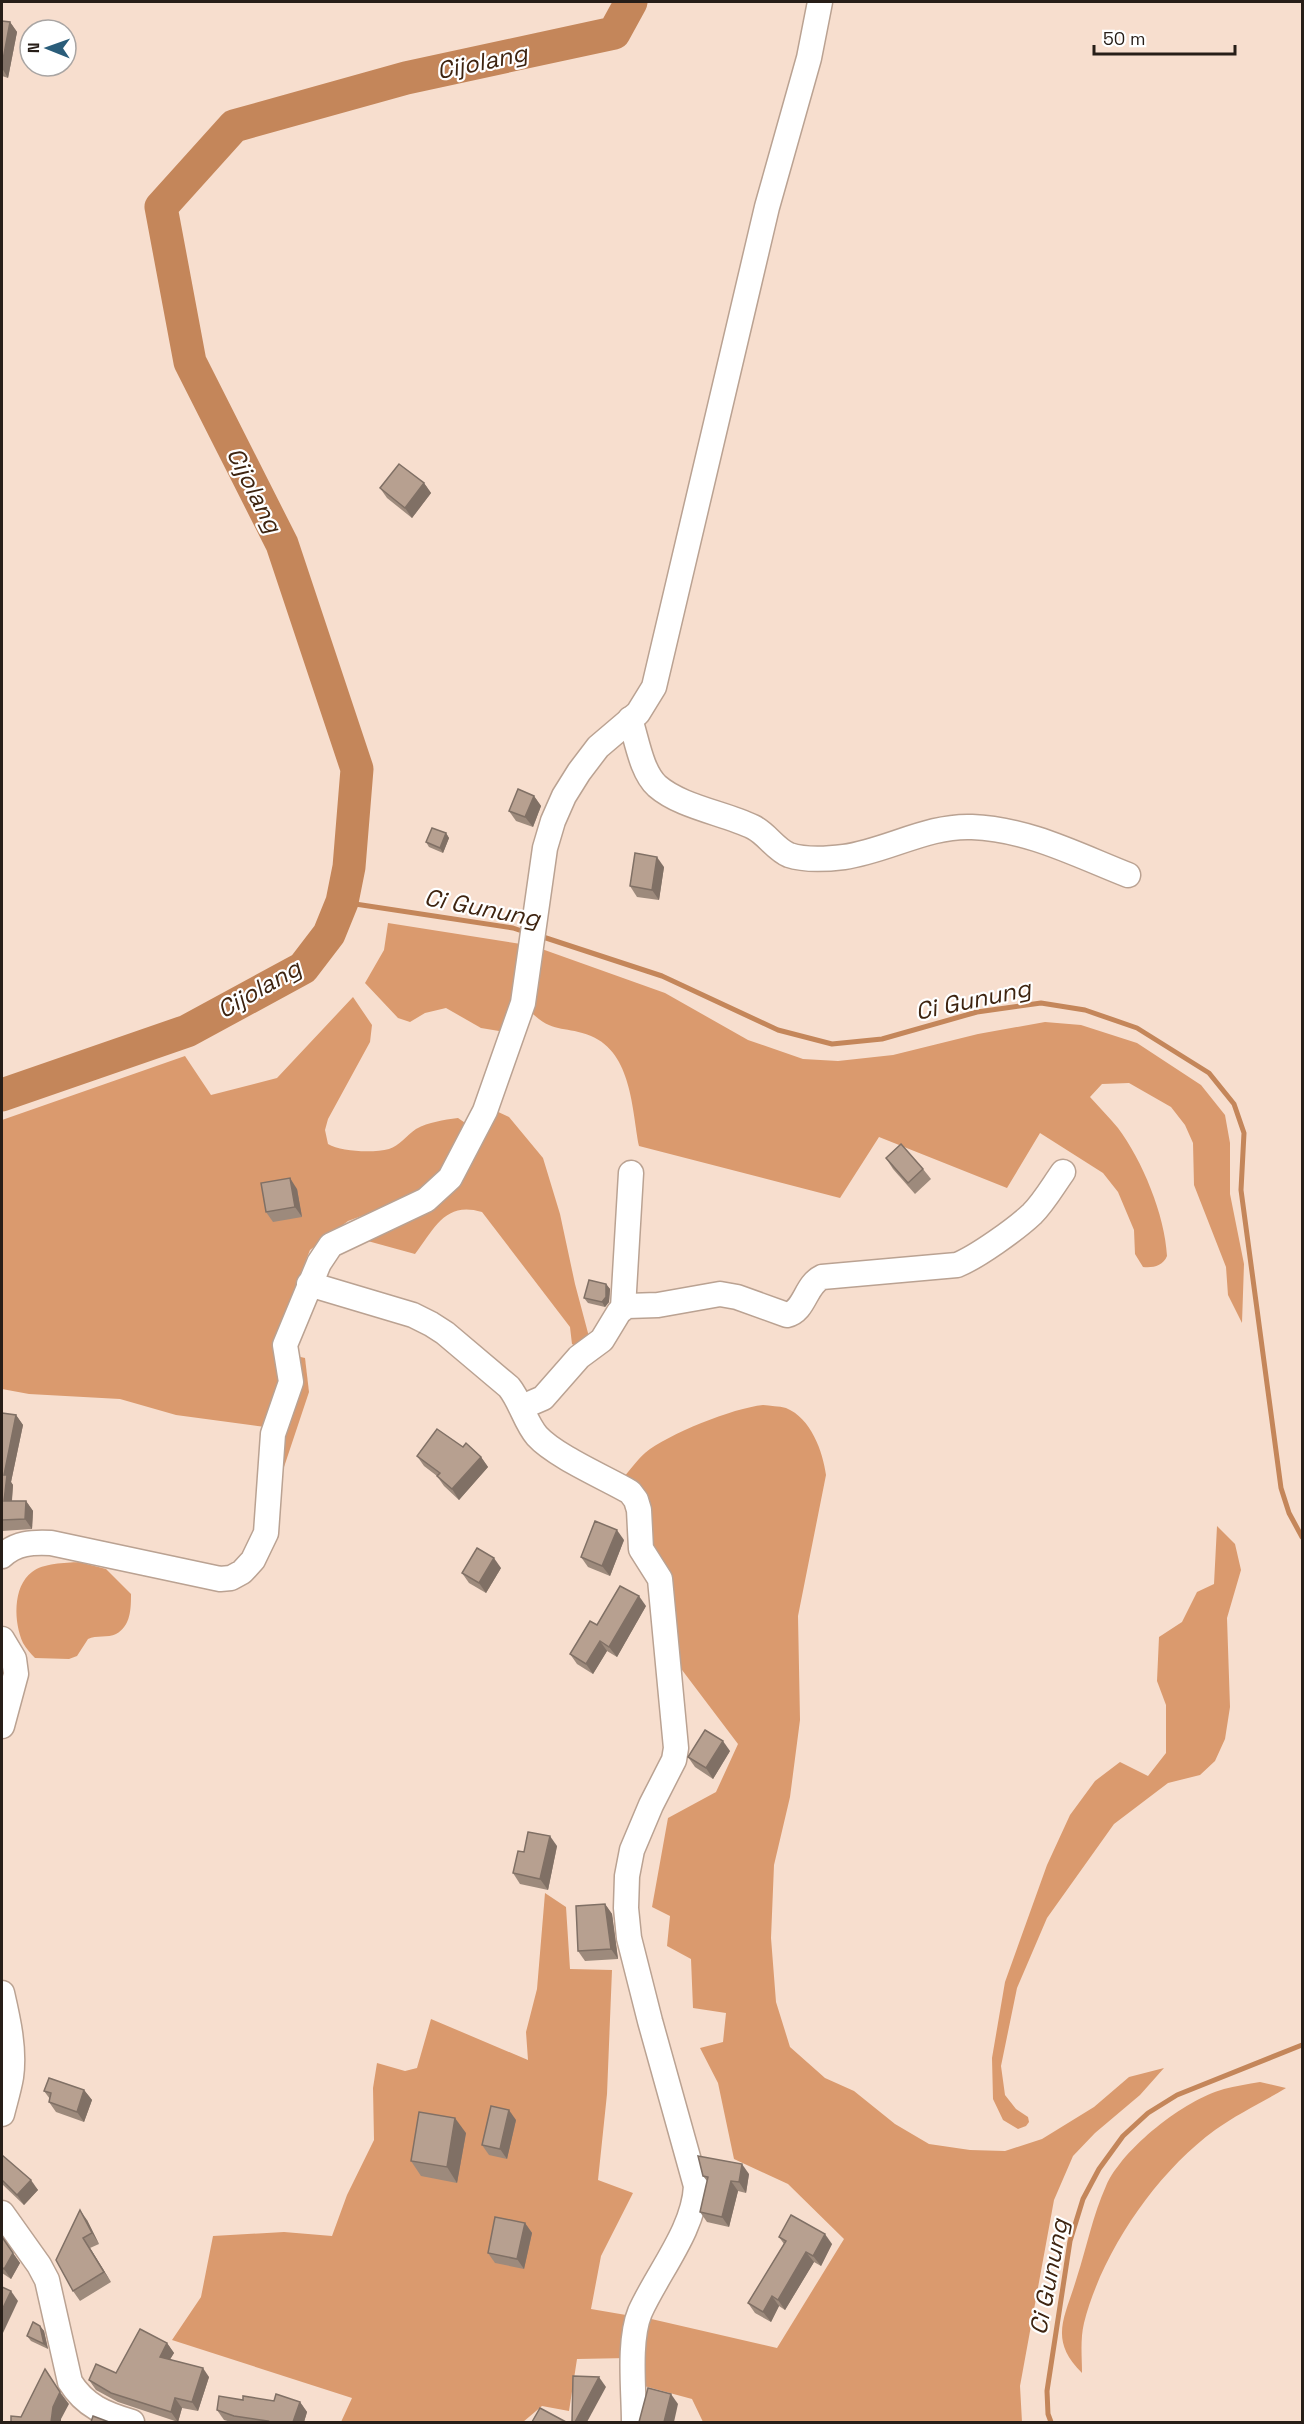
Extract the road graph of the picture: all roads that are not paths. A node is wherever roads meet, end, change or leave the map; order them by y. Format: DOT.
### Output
graph roads {
  1 [pos="820,2"];
  2 [pos="630,719"];
  3 [pos="1128,875"];
  4 [pos="1063,1172"];
  5 [pos="631,1173"];
  6 [pos="309,1284"];
  7 [pos="623,1308"];
  8 [pos="522,1407"];
  9 [pos="2,1556"];
  10 [pos="2,1639"];
  11 [pos="2,1726"];
  12 [pos="2,1993"];
  13 [pos="2,2114"];
  14 [pos="2,2213"];
  15 [pos="132,2422"];
  16 [pos="634,2422"];
  1 -- 2 [label="street"];
  2 -- 3 [label="street"];
  2 -- 6 [label="street"];
  4 -- 7 [label="street"];
  5 -- 7 [label="street"];
  6 -- 8 [label="street"];
  6 -- 9 [label="street"];
  7 -- 8 [label="street"];
  8 -- 16 [label="street"];
  10 -- 11 [label="street"];
  12 -- 13 [label="street"];
  14 -- 15 [label="street"];
}
